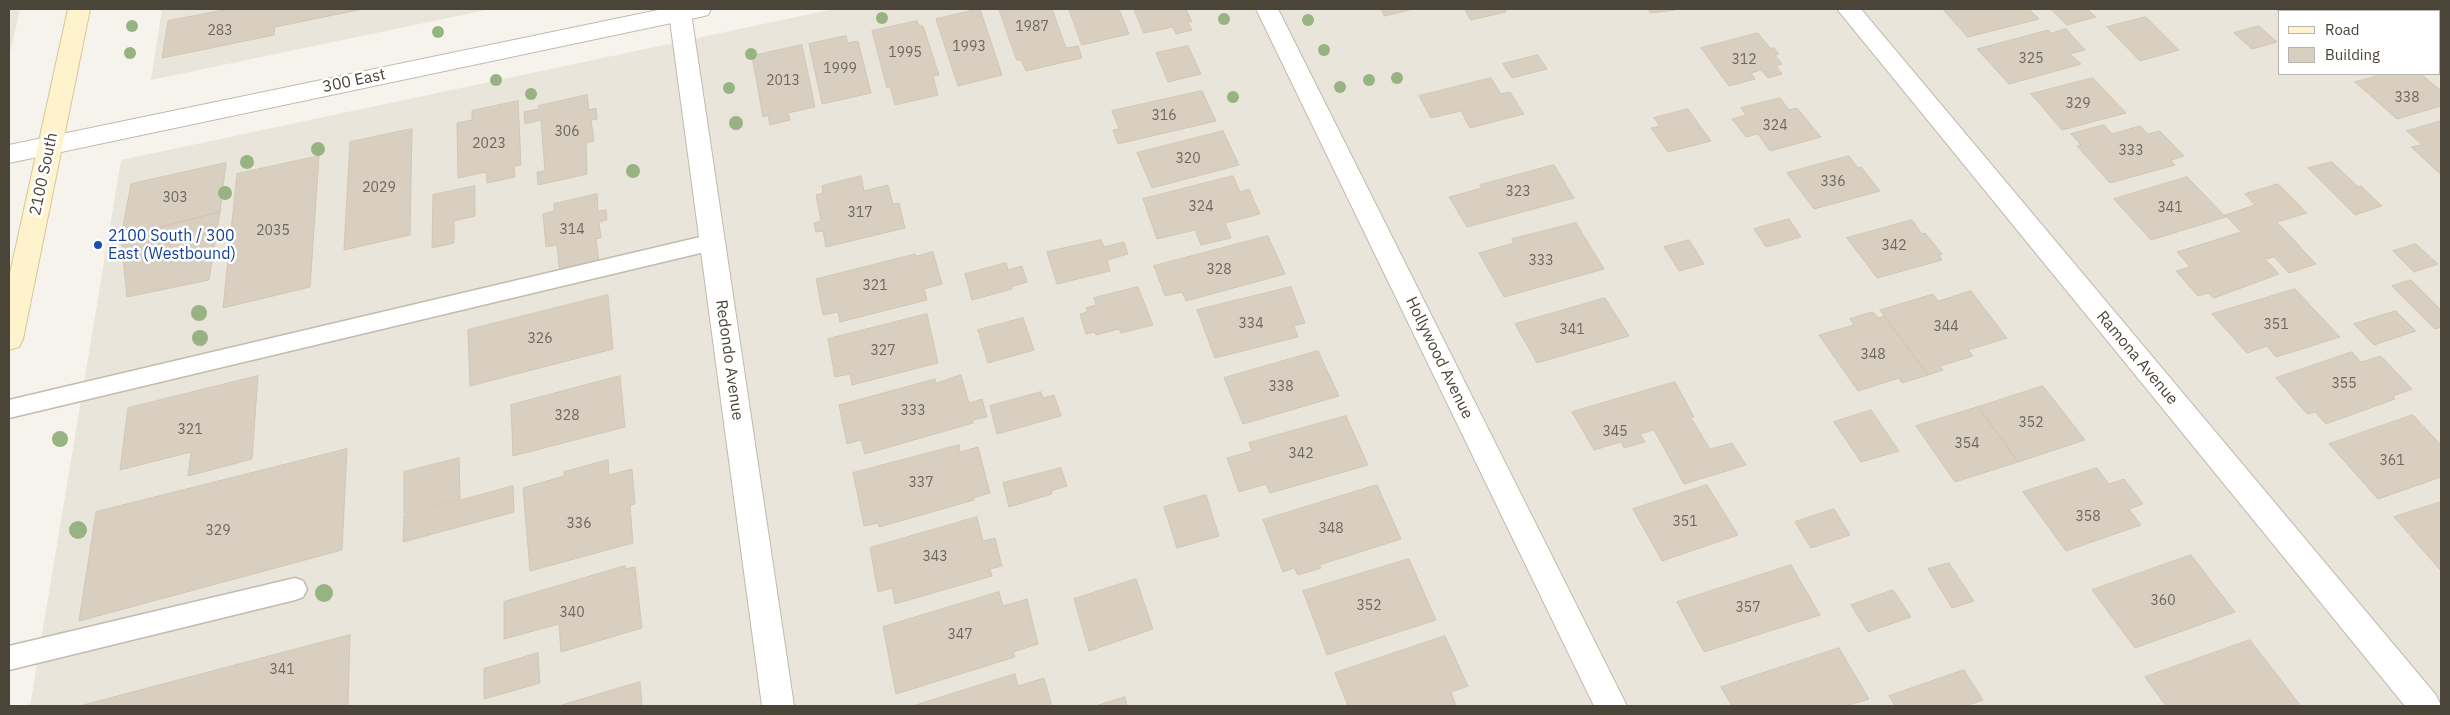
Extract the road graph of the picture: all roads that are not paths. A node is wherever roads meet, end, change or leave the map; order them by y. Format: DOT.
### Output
graph roads {
  1 [pos="79,9"];
  2 [pos="1267,9"];
  3 [pos="1848,9"];
  4 [pos="686,10"];
  5 [pos="51,145"];
  6 [pos="9,154"];
  7 [pos="713,242"];
  8 [pos="14,297"];
  9 [pos="9,339"];
  10 [pos="9,409"];
  11 [pos="295,589"];
  12 [pos="9,658"];
  13 [pos="778,706"];
  14 [pos="1611,706"];
  15 [pos="2425,706"];
  1 -- 5 [label="main road, 2100 South"];
  2 -- 14 [label="street, Hollywood Avenue"];
  3 -- 15 [label="street, Ramona Avenue"];
  4 -- 5 [label="street, 300 East"];
  4 -- 7 [label="street, Redondo Avenue"];
  5 -- 6 [label="street, 300 East"];
  5 -- 8 [label="main road, 2100 South"];
  7 -- 10 [label="lane"];
  7 -- 13 [label="street, Redondo Avenue"];
  8 -- 9 [label="main road, 2100 South"];
  11 -- 12 [label="lane"];
}
